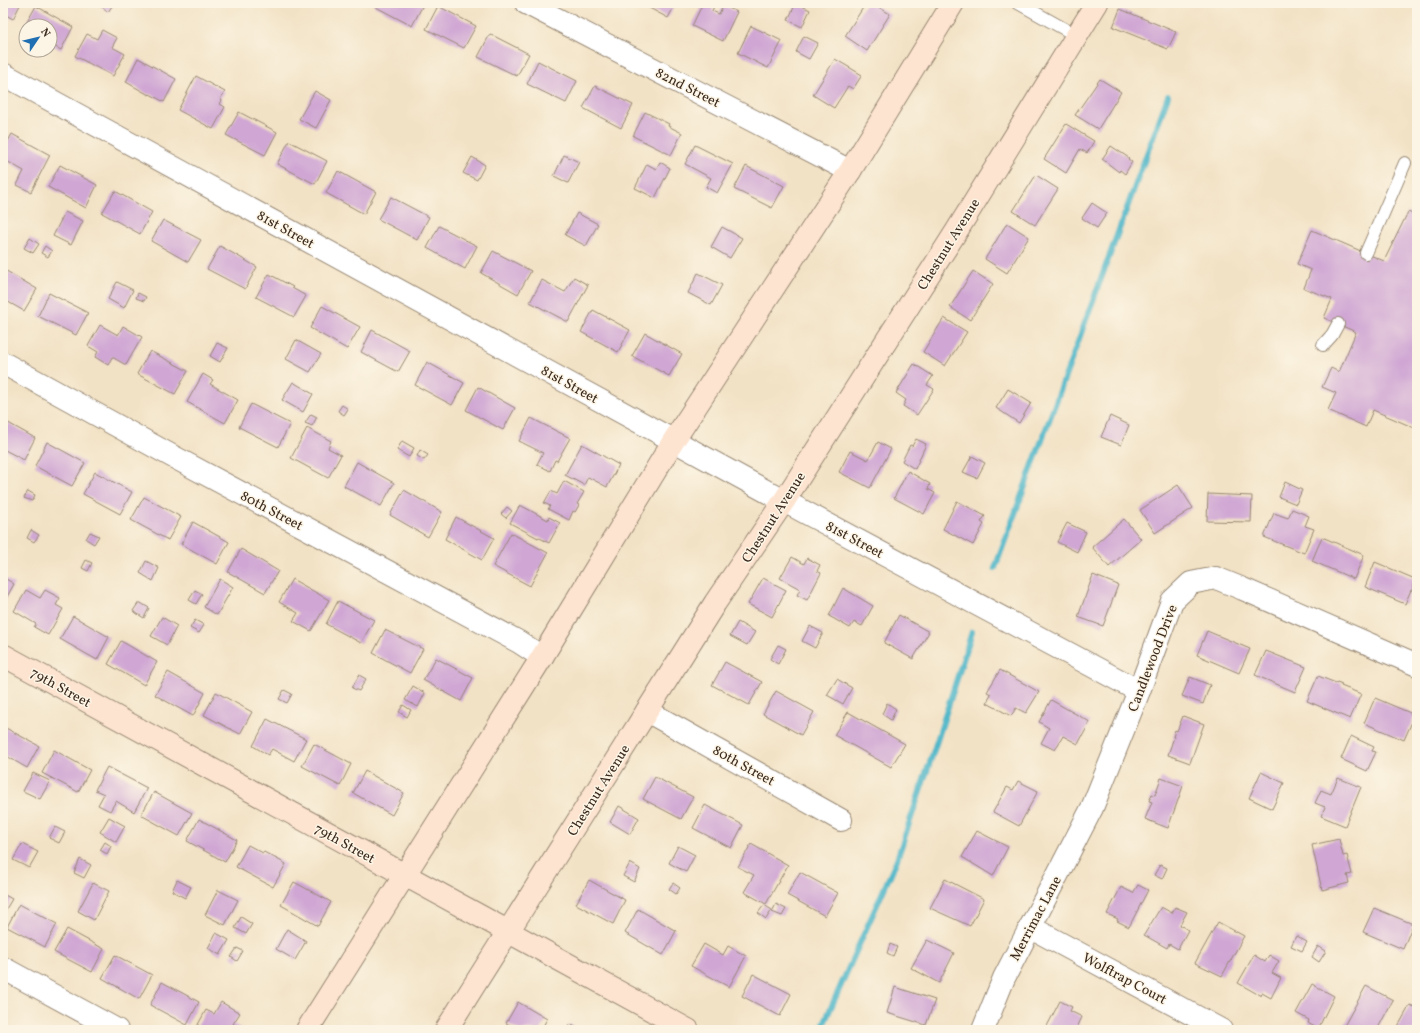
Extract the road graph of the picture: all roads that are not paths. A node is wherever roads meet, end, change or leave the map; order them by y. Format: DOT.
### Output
graph roads {
  1 [pos="526,3"];
  2 [pos="953,3"];
  3 [pos="1018,3"];
  4 [pos="1097,3"];
  5 [pos="1077,36"];
  6 [pos="3,74"];
  7 [pos="1405,164"];
  8 [pos="850,171"];
  9 [pos="1366,253"];
  10 [pos="1338,324"];
  11 [pos="1323,345"];
  12 [pos="3,363"];
  13 [pos="674,440"];
  14 [pos="784,501"];
  15 [pos="3,655"];
  16 [pos="542,657"];
  17 [pos="1417,665"];
  18 [pos="1139,690"];
  19 [pos="647,711"];
  20 [pos="1092,808"];
  21 [pos="841,820"];
  22 [pos="405,876"];
  23 [pos="1030,927"];
  24 [pos="508,932"];
  25 [pos="3,968"];
  26 [pos="117,1030"];
  27 [pos="307,1030"];
  28 [pos="446,1030"];
  29 [pos="688,1030"];
  30 [pos="983,1030"];
  31 [pos="1221,1030"];
  1 -- 8 [label="street, 82nd Street"];
  2 -- 8 [label="street"];
  3 -- 5 [label="lane"];
  4 -- 5 [label="street, Chestnut Avenue"];
  5 -- 14 [label="street, Chestnut Avenue"];
  6 -- 13 [label="street, 81st Street"];
  7 -- 9 [label="lane"];
  8 -- 13 [label="street"];
  10 -- 11 [label="lane"];
  12 -- 16 [label="street, 80th Street"];
  13 -- 14 [label="street, 81st Street"];
  13 -- 16 [label="street"];
  14 -- 18 [label="street, 81st Street"];
  14 -- 19 [label="street, Chestnut Avenue"];
  15 -- 22 [label="street, 79th Street"];
  16 -- 22 [label="street"];
  17 -- 18 [label="street, Candlewood Drive"];
  18 -- 20 [label="street, Candlewood Drive"];
  19 -- 21 [label="street, 80th Street"];
  19 -- 24 [label="street, Chestnut Avenue"];
  20 -- 23 [label="street, Merrimac Lane"];
  22 -- 24 [label="street, 79th Street"];
  22 -- 27 [label="street"];
  23 -- 30 [label="street, Merrimac Lane"];
  23 -- 31 [label="street, Wolftrap Court"];
  24 -- 28 [label="street, Chestnut Avenue"];
  24 -- 29 [label="street, 79th Street"];
  25 -- 26 [label="street"];
}
